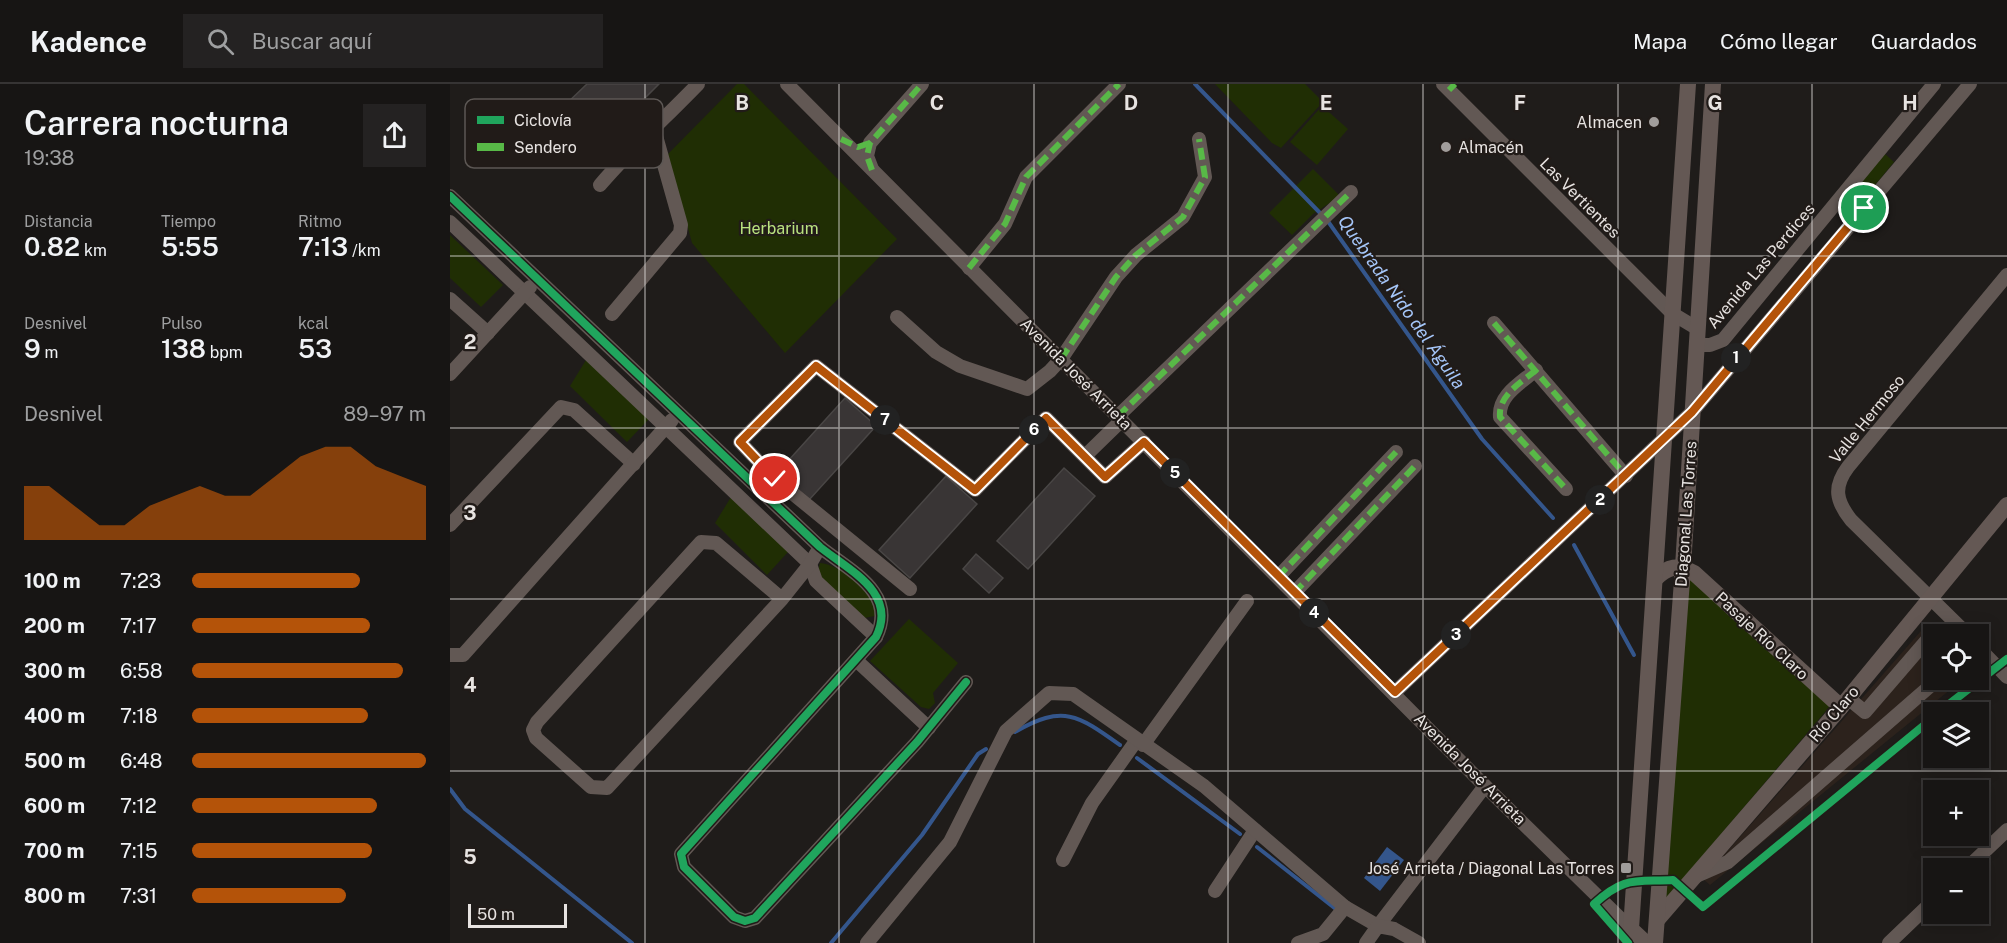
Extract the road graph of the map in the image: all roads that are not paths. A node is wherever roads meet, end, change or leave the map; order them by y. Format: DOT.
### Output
graph roads {
  1 [pos="698,84"];
  2 [pos="787,84"];
  3 [pos="922,84"];
  4 [pos="1119,84"];
  5 [pos="1688,84"];
  6 [pos="1713,84"];
  7 [pos="1934,84"];
  8 [pos="1970,84"];
  9 [pos="1449,86"];
  10 [pos="663,120"];
  11 [pos="841,139"];
  12 [pos="1199,139"];
  13 [pos="870,143"];
  14 [pos="663,161"];
  15 [pos="615,168"];
  16 [pos="872,170"];
  17 [pos="600,185"];
  18 [pos="1351,192"];
  19 [pos="450,196"];
  20 [pos="450,222"];
  21 [pos="969,268"];
  22 [pos="2007,274"];
  23 [pos="536,280"];
  24 [pos="524,294"];
  25 [pos="450,299"];
  26 [pos="612,314"];
  27 [pos="1673,314"];
  28 [pos="897,317"];
  29 [pos="1494,322"];
  30 [pos="488,333"];
  31 [pos="1698,337"];
  32 [pos="1061,359"];
  33 [pos="1536,370"];
  34 [pos="450,374"];
  35 [pos="677,412"];
  36 [pos="1692,412"];
  37 [pos="1120,418"];
  38 [pos="668,427"];
  39 [pos="1664,440"];
  40 [pos="1144,442"];
  41 [pos="1396,452"];
  42 [pos="1085,456"];
  43 [pos="634,464"];
  44 [pos="1415,466"];
  45 [pos="1626,476"];
  46 [pos="1566,489"];
  47 [pos="2007,505"];
  48 [pos="450,525"];
  49 [pos="820,546"];
  50 [pos="810,564"];
  51 [pos="1683,567"];
  52 [pos="1278,577"];
  53 [pos="1655,579"];
  54 [pos="910,589"];
  55 [pos="1294,593"];
  56 [pos="1931,597"];
  57 [pos="782,599"];
  58 [pos="1246,601"];
  59 [pos="1957,624"];
  60 [pos="876,637"];
  61 [pos="1923,645"];
  62 [pos="450,655"];
  63 [pos="1989,658"];
  64 [pos="856,660"];
  65 [pos="2007,677"];
  66 [pos="966,682"];
  67 [pos="1926,690"];
  68 [pos="1395,692"];
  69 [pos="1845,702"];
  70 [pos="929,728"];
  71 [pos="1140,743"];
  72 [pos="1485,786"];
  73 [pos="1255,830"];
  74 [pos="2007,830"];
  75 [pos="1978,858"];
  76 [pos="1063,860"];
  77 [pos="1691,878"];
  78 [pos="1215,891"];
  79 [pos="1345,906"];
  80 [pos="1923,910"];
  81 [pos="1657,920"];
  82 [pos="1378,926"];
  83 [pos="1631,928"];
  84 [pos="867,943"];
  85 [pos="1298,943"];
  86 [pos="1366,943"];
  87 [pos="1419,943"];
  88 [pos="1646,943"];
  89 [pos="1655,943"];
  90 [pos="1888,943"];
  1 -- 10 [label="street"];
  2 -- 11 [label="street, Avenida José Arrieta"];
  3 -- 13 [label="street"];
  4 -- 21 [label="street"];
  5 -- 27 [label="main road, Diagonal Las Torres"];
  6 -- 31 [label="main road, Diagonal Las Torres"];
  7 -- 31 [label="street, Avenida Las Perdices"];
  8 -- 36 [label="street"];
  9 -- 27 [label="street, Las Vertientes"];
  11 -- 13 [label="street"];
  11 -- 16 [label="street, Avenida José Arrieta"];
  12 -- 32 [label="street"];
  13 -- 16 [label="street"];
  14 -- 26 [label="street"];
  15 -- 17 [label="street"];
  16 -- 21 [label="street, Avenida José Arrieta"];
  18 -- 37 [label="street"];
  19 -- 23 [label="street"];
  20 -- 24 [label="street"];
  21 -- 32 [label="street, Avenida José Arrieta"];
  22 -- 56 [label="street, Valle Hermoso"];
  23 -- 24 [label="street"];
  23 -- 35 [label="street"];
  24 -- 30 [label="street"];
  24 -- 38 [label="street"];
  25 -- 30 [label="street"];
  27 -- 31 [label="street, Las Vertientes"];
  27 -- 39 [label="main road, Diagonal Las Torres"];
  28 -- 32 [label="street"];
  29 -- 33 [label="street"];
  30 -- 34 [label="street"];
  31 -- 36 [label="main road, Diagonal Las Torres"];
  32 -- 37 [label="street, Avenida José Arrieta"];
  33 -- 45 [label="street"];
  33 -- 46 [label="street"];
  35 -- 38 [label="street"];
  35 -- 49 [label="street"];
  36 -- 39 [label="street"];
  36 -- 51 [label="main road, Diagonal Las Torres"];
  37 -- 40 [label="street, Avenida José Arrieta"];
  37 -- 42 [label="street"];
  38 -- 43 [label="street"];
  38 -- 50 [label="street"];
  39 -- 45 [label="street"];
  39 -- 53 [label="main road, Diagonal Las Torres"];
  40 -- 42 [label="street"];
  40 -- 52 [label="street, Avenida José Arrieta"];
  41 -- 52 [label="street"];
  42 -- 54 [label="street"];
  43 -- 48 [label="street"];
  43 -- 62 [label="street"];
  44 -- 55 [label="street"];
  45 -- 68 [label="street"];
  47 -- 56 [label="main road, Río Claro"];
  49 -- 50 [label="street"];
  49 -- 60 [label="street"];
  50 -- 57 [label="street"];
  50 -- 60 [label="street"];
  51 -- 53 [label="main road"];
  51 -- 69 [label="main road, Pasaje Río Claro"];
  51 -- 81 [label="main road, Diagonal Las Torres"];
  52 -- 55 [label="street, Avenida José Arrieta"];
  53 -- 83 [label="main road, Diagonal Las Torres"];
  55 -- 68 [label="street, Avenida José Arrieta"];
  56 -- 59 [label="street, Valle Hermoso"];
  56 -- 69 [label="main road, Río Claro"];
  57 -- 57 [label="street"];
  58 -- 71 [label="street"];
  60 -- 64 [label="street"];
  61 -- 69 [label="street"];
  63 -- 65 [label="street"];
  64 -- 70 [label="street"];
  64 -- 70 [label="street"];
  66 -- 70 [label="street"];
  67 -- 77 [label="street"];
  68 -- 72 [label="street, Avenida José Arrieta"];
  69 -- 77 [label="main road, Río Claro"];
  71 -- 73 [label="street"];
  71 -- 76 [label="street"];
  71 -- 84 [label="street"];
  72 -- 82 [label="street"];
  72 -- 83 [label="street, Avenida José Arrieta"];
  73 -- 78 [label="street"];
  73 -- 79 [label="street"];
  74 -- 75 [label="street"];
  77 -- 81 [label="main road, Río Claro"];
  79 -- 82 [label="street"];
  79 -- 85 [label="street"];
  80 -- 90 [label="street"];
  81 -- 89 [label="main road, Diagonal Las Torres"];
  82 -- 86 [label="street"];
  82 -- 87 [label="street"];
  83 -- 88 [label="main road, Avenida José Arrieta"];
}
